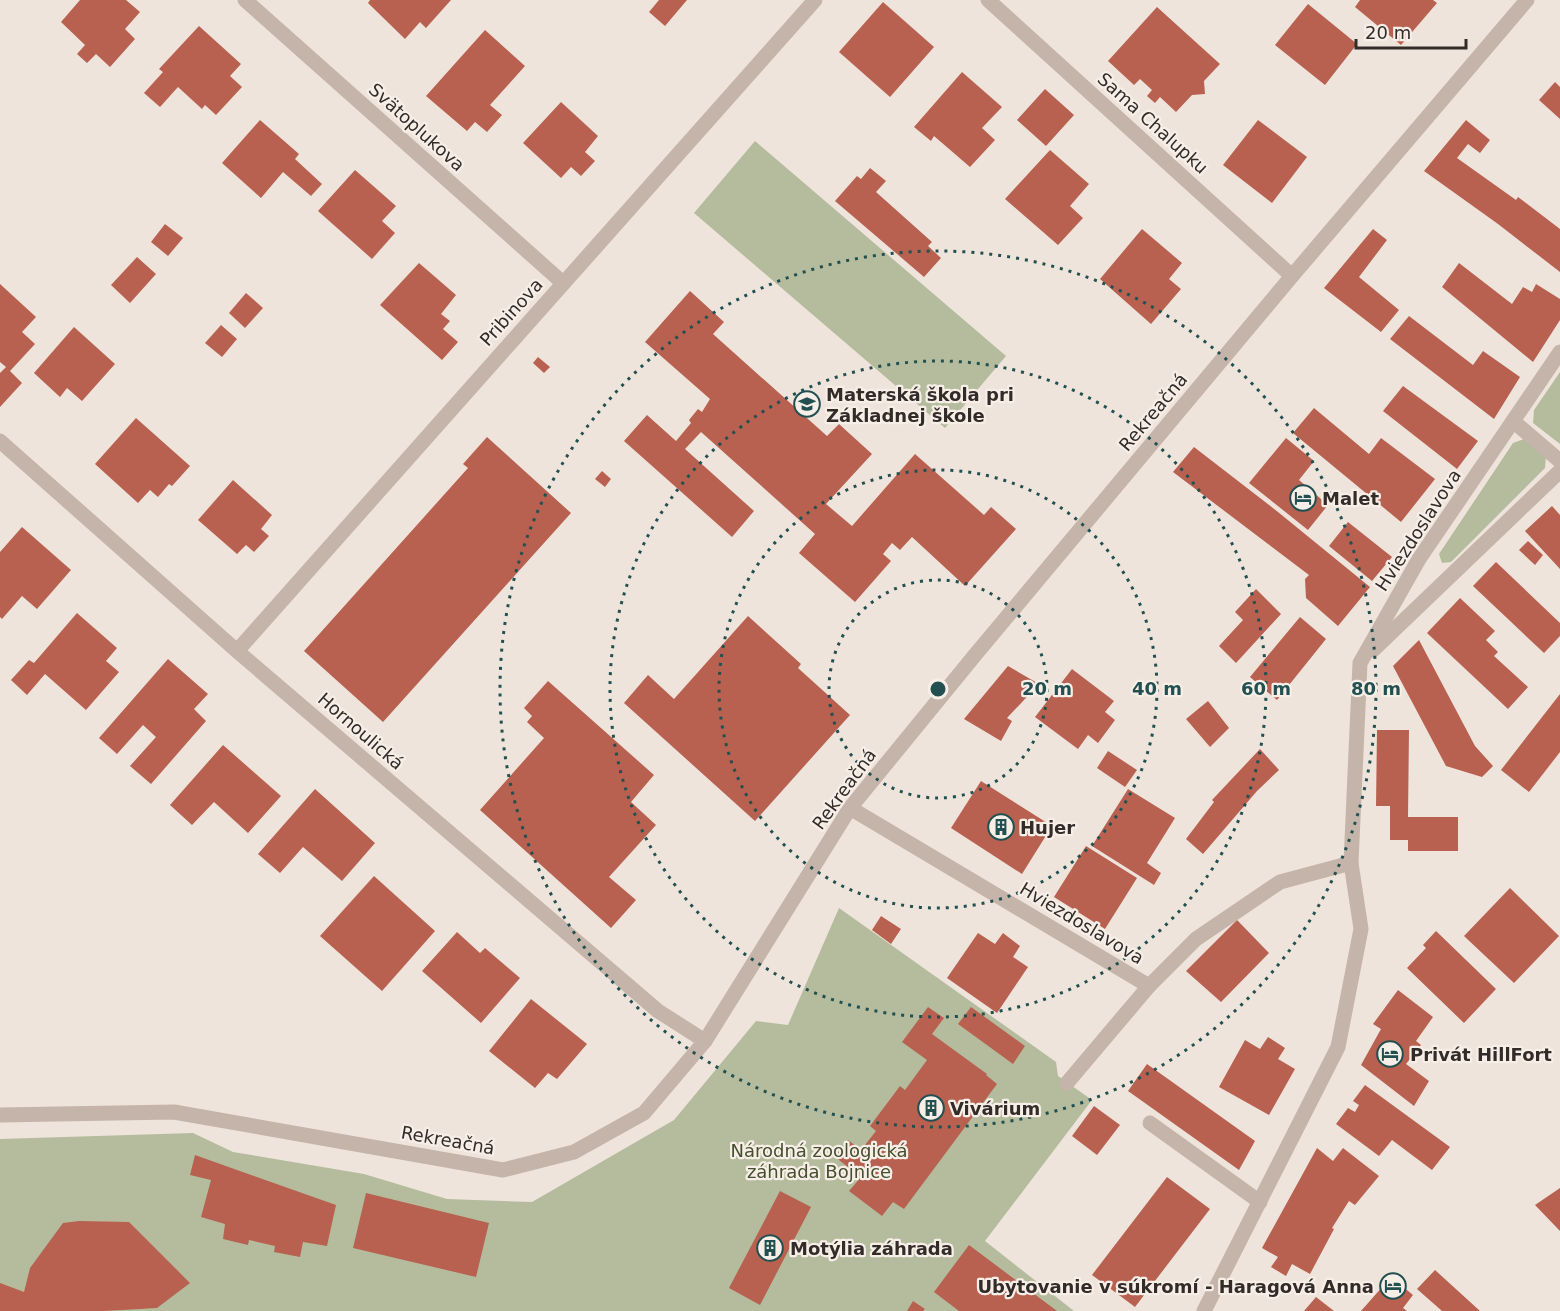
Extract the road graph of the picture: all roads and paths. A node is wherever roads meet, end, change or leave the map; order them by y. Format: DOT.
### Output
graph roads {
  1 [pos="245,0"];
  2 [pos="815,0"];
  3 [pos="988,0"];
  4 [pos="1527,0"];
  5 [pos="1292,276"];
  6 [pos="563,283"];
  7 [pos="1560,352"];
  8 [pos="1513,421"];
  9 [pos="0,441"];
  10 [pos="1560,461"];
  11 [pos="1560,471"];
  12 [pos="237,651"];
  13 [pos="1360,663"];
  14 [pos="850,808"];
  15 [pos="1351,863"];
  16 [pos="1149,986"];
  17 [pos="705,1041"];
  18 [pos="1067,1083"];
  19 [pos="0,1115"];
  20 [pos="1150,1123"];
  21 [pos="1260,1202"];
  22 [pos="1204,1311"];
  1 -- 6 [label="street, Svätoplukova"];
  2 -- 6 [label="street, Pribinova"];
  3 -- 5 [label="street, Sama Chalupku"];
  4 -- 5 [label="street, Rekreačná"];
  5 -- 14 [label="street, Rekreačná"];
  6 -- 12 [label="street, Pribinova"];
  7 -- 8 [label="street, Hviezdoslavova"];
  8 -- 10 [label="street"];
  8 -- 13 [label="street, Hviezdoslavova"];
  9 -- 12 [label="street, Hornoulická"];
  11 -- 13 [label="street"];
  12 -- 17 [label="street, Hornoulická"];
  13 -- 15 [label="street, Hviezdoslavova"];
  14 -- 16 [label="street, Hviezdoslavova"];
  14 -- 17 [label="street, Rekreačná"];
  15 -- 16 [label="street, Hviezdoslavova"];
  15 -- 21 [label="street, Hviezdoslavova"];
  16 -- 18 [label="street"];
  17 -- 19 [label="street, Rekreačná"];
  20 -- 21 [label="street"];
  21 -- 22 [label="street, Hviezdoslavova"];
}
